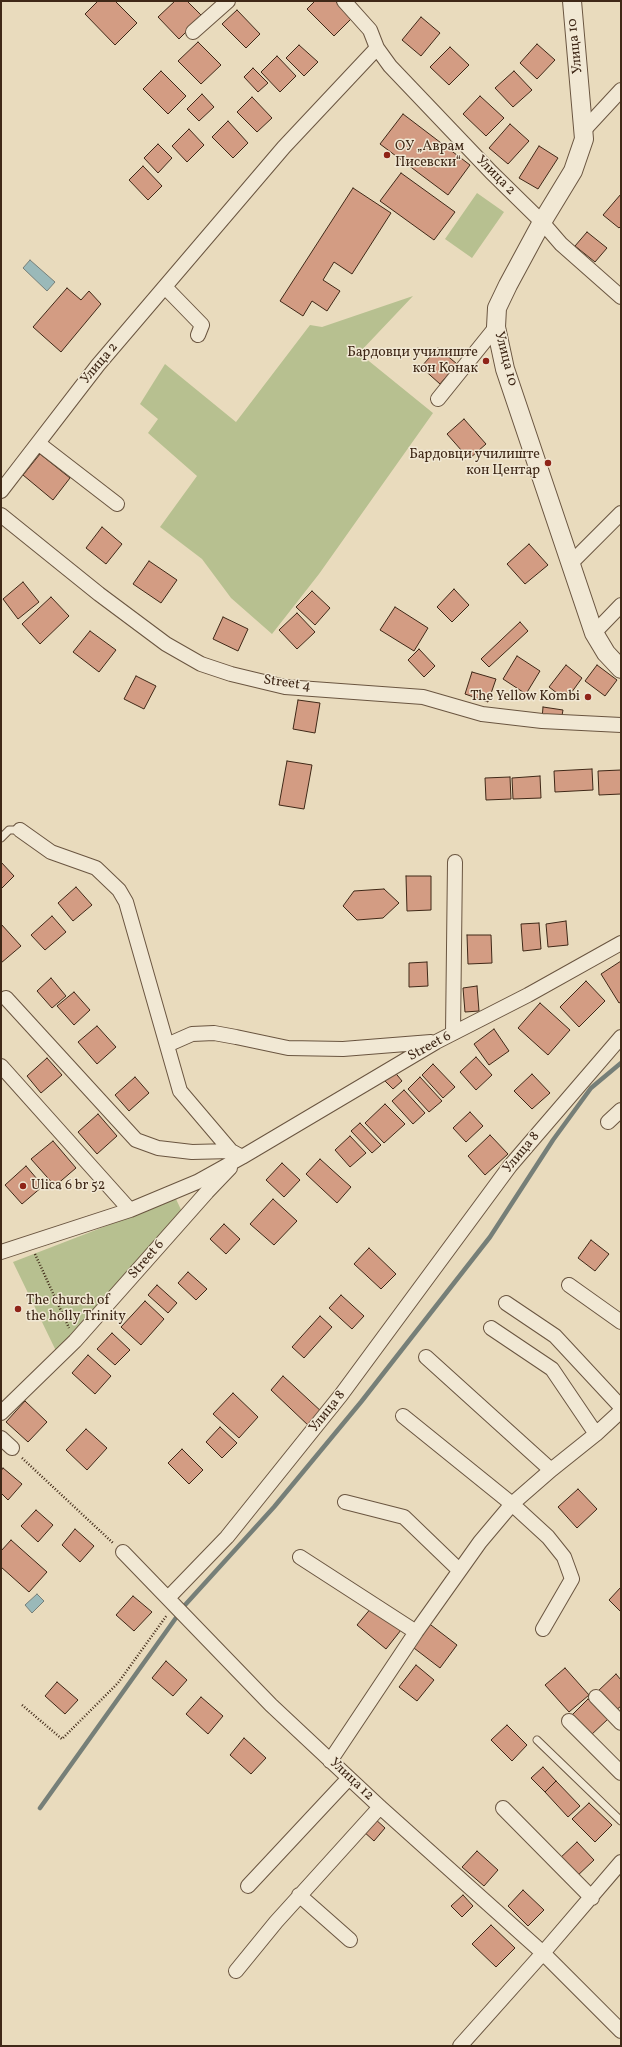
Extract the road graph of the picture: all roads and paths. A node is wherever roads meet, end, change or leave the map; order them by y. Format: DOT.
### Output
graph roads {
  1 [pos="228,1"];
  2 [pos="344,1"];
  3 [pos="572,1"];
  4 [pos="193,32"];
  5 [pos="378,48"];
  6 [pos="621,90"];
  7 [pos="584,130"];
  8 [pos="542,222"];
  9 [pos="166,288"];
  10 [pos="621,297"];
  11 [pos="496,327"];
  12 [pos="198,335"];
  13 [pos="438,399"];
  14 [pos="38,443"];
  15 [pos="1,491"];
  16 [pos="117,504"];
  17 [pos="621,513"];
  18 [pos="1,515"];
  19 [pos="570,564"];
  20 [pos="621,605"];
  21 [pos="594,633"];
  22 [pos="621,669"];
  23 [pos="621,725"];
  24 [pos="20,830"];
  25 [pos="1,838"];
  26 [pos="455,862"];
  27 [pos="621,943"];
  28 [pos="6,998"];
  29 [pos="453,1033"];
  30 [pos="621,1037"];
  31 [pos="436,1042"];
  32 [pos="167,1044"];
  33 [pos="1,1066"];
  34 [pos="621,1110"];
  35 [pos="608,1122"];
  36 [pos="236,1154"];
  37 [pos="130,1210"];
  38 [pos="30,1243"];
  39 [pos="1,1252"];
  40 [pos="569,1284"];
  41 [pos="506,1303"];
  42 [pos="621,1322"];
  43 [pos="491,1328"];
  44 [pos="75,1341"];
  45 [pos="426,1357"];
  46 [pos="621,1407"];
  47 [pos="621,1411"];
  48 [pos="1,1413"];
  49 [pos="403,1416"];
  50 [pos="596,1434"];
  51 [pos="1,1438"];
  52 [pos="12,1448"];
  53 [pos="551,1470"];
  54 [pos="345,1502"];
  55 [pos="512,1504"];
  56 [pos="122,1552"];
  57 [pos="300,1557"];
  58 [pos="459,1570"];
  59 [pos="171,1601"];
  60 [pos="543,1629"];
  61 [pos="416,1632"];
  62 [pos="596,1697"];
  63 [pos="22,1706"];
  64 [pos="569,1721"];
  65 [pos="621,1723"];
  66 [pos="537,1740"];
  67 [pos="330,1761"];
  68 [pos="621,1773"];
  69 [pos="349,1778"];
  70 [pos="380,1807"];
  71 [pos="503,1808"];
  72 [pos="621,1821"];
  73 [pos="621,1862"];
  74 [pos="248,1886"];
  75 [pos="299,1895"];
  76 [pos="592,1898"];
  77 [pos="350,1940"];
  78 [pos="543,1954"];
  79 [pos="236,1971"];
  80 [pos="621,2031"];
  81 [pos="460,2046"];
  1 -- 4 [label="street"];
  2 -- 5 [label="street, Улица 2"];
  3 -- 7 [label="street, Улица 10"];
  5 -- 8 [label="street, Улица 2"];
  5 -- 9 [label="street, Улица 2"];
  6 -- 7 [label="street"];
  7 -- 8 [label="street, Улица 10"];
  8 -- 10 [label="street, Улица 2"];
  8 -- 11 [label="street, Улица 10"];
  9 -- 12 [label="street"];
  9 -- 14 [label="street, Улица 2"];
  11 -- 13 [label="street"];
  11 -- 19 [label="street, Улица 10"];
  14 -- 15 [label="street, Улица 2"];
  14 -- 16 [label="street"];
  17 -- 19 [label="street"];
  18 -- 23 [label="street, Street 4"];
  19 -- 21 [label="street, Улица 10"];
  20 -- 21 [label="street"];
  21 -- 22 [label="street, Улица 10"];
  24 -- 25 [label="lane"];
  24 -- 32 [label="street"];
  26 -- 29 [label="street"];
  27 -- 29 [label="street, Street 6"];
  28 -- 36 [label="street"];
  29 -- 31 [label="street, Street 6"];
  30 -- 59 [label="street, Улица 8"];
  31 -- 32 [label="street"];
  31 -- 36 [label="street, Street 6"];
  32 -- 36 [label="street"];
  33 -- 37 [label="street"];
  34 -- 35 [label="street"];
  36 -- 37 [label="street, Street 6"];
  36 -- 44 [label="street, Street 6"];
  37 -- 38 [label="street, Street 6"];
  38 -- 39 [label="street, Street 6"];
  38 -- 44 [label="path"];
  40 -- 42 [label="street"];
  41 -- 46 [label="street"];
  43 -- 50 [label="street"];
  44 -- 48 [label="street, Street 6"];
  45 -- 53 [label="street"];
  47 -- 50 [label="street"];
  49 -- 55 [label="street"];
  50 -- 53 [label="street"];
  51 -- 52 [label="street"];
  52 -- 56 [label="path"];
  53 -- 55 [label="street"];
  54 -- 58 [label="street"];
  55 -- 58 [label="street"];
  55 -- 60 [label="street"];
  56 -- 59 [label="street"];
  57 -- 61 [label="street"];
  58 -- 61 [label="street"];
  59 -- 63 [label="path"];
  59 -- 67 [label="street, Улица 12"];
  61 -- 67 [label="street"];
  62 -- 65 [label="street"];
  64 -- 68 [label="street"];
  66 -- 72 [label="lane"];
  67 -- 69 [label="street, Улица 12"];
  69 -- 70 [label="street, Улица 12"];
  69 -- 74 [label="street"];
  70 -- 75 [label="street"];
  70 -- 78 [label="street, Улица 12"];
  71 -- 76 [label="street"];
  73 -- 76 [label="street"];
  75 -- 77 [label="street"];
  75 -- 79 [label="street"];
  76 -- 78 [label="street"];
  78 -- 80 [label="street, Улица 12"];
  78 -- 81 [label="street"];
}
